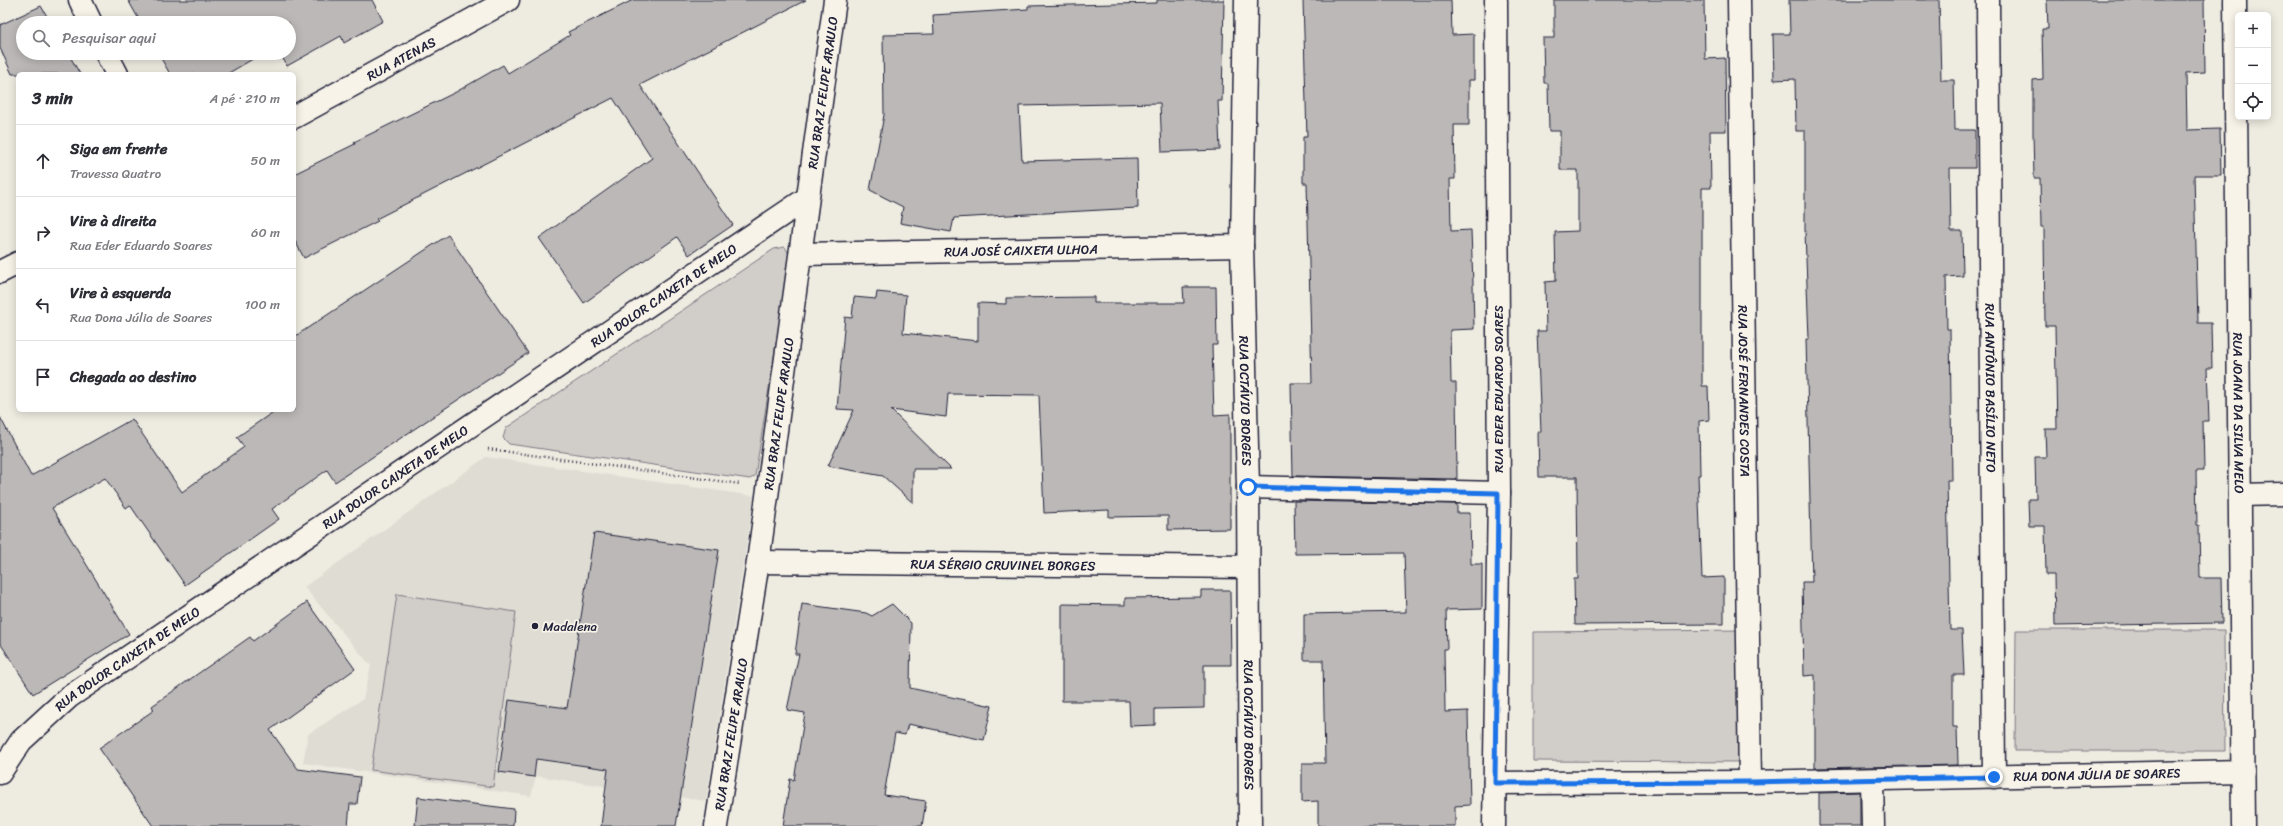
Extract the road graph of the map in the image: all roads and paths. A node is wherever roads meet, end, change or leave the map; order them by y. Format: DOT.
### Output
graph roads {
  1 [pos="80,0"];
  2 [pos="508,0"];
  3 [pos="835,0"];
  4 [pos="1246,0"];
  5 [pos="1496,0"];
  6 [pos="1739,0"];
  7 [pos="1988,0"];
  8 [pos="2235,0"];
  9 [pos="88,16"];
  10 [pos="110,60"];
  11 [pos="116,72"];
  12 [pos="296,116"];
  13 [pos="807,198"];
  14 [pos="1242,246"];
  15 [pos="801,254"];
  16 [pos="16,264"];
  17 [pos="0,272"];
  18 [pos="446,443"];
  19 [pos="1248,487"];
  20 [pos="768,488"];
  21 [pos="1498,493"];
  22 [pos="2283,494"];
  23 [pos="2240,495"];
  24 [pos="758,562"];
  25 [pos="1248,567"];
  26 [pos="2243,770"];
  27 [pos="0,773"];
  28 [pos="1994,777"];
  29 [pos="1872,780"];
  30 [pos="1750,782"];
  31 [pos="1495,783"];
  32 [pos="716,826"];
  33 [pos="1250,826"];
  34 [pos="1494,826"];
  35 [pos="1872,826"];
  36 [pos="2243,826"];
  1 -- 9 [label="street"];
  2 -- 12 [label="street, RUA ATENAS"];
  3 -- 13 [label="street, RUA BRAZ FELIPE ARAULO"];
  4 -- 14 [label="street, RUA OCTÁVIO BORGES"];
  5 -- 21 [label="street, RUA EDER EDUARDO SOARES"];
  6 -- 30 [label="street, RUA JOSÉ FERNANDES COSTA"];
  7 -- 28 [label="street, RUA ANTÔNIO BASÍLIO NETO"];
  8 -- 23 [label="street, RUA JOANA DA SILVA MELO"];
  10 -- 11 [label="street"];
  13 -- 15 [label="street, RUA BRAZ FELIPE ARAULO"];
  13 -- 18 [label="street, RUA DOLOR CAIXETA DE MELO"];
  14 -- 15 [label="street, RUA JOSÉ CAIXETA ULHOA"];
  14 -- 19 [label="street, RUA OCTÁVIO BORGES"];
  15 -- 20 [label="street, RUA BRAZ FELIPE ARAULO"];
  16 -- 17 [label="street"];
  18 -- 20 [label="path"];
  18 -- 27 [label="street, RUA DOLOR CAIXETA DE MELO"];
  19 -- 21 [label="street"];
  19 -- 25 [label="street, RUA OCTÁVIO BORGES"];
  20 -- 24 [label="street, RUA BRAZ FELIPE ARAULO"];
  21 -- 31 [label="street, RUA EDER EDUARDO SOARES"];
  22 -- 23 [label="street"];
  23 -- 26 [label="street, RUA JOANA DA SILVA MELO"];
  24 -- 25 [label="street, RUA SÉRGIO CRUVINEL BORGES"];
  24 -- 32 [label="street, RUA BRAZ FELIPE ARAULO"];
  25 -- 33 [label="street, RUA OCTÁVIO BORGES"];
  26 -- 28 [label="street, RUA DONA JÚLIA DE SOARES"];
  26 -- 36 [label="street, RUA JOANA DA SILVA MELO"];
  28 -- 29 [label="street, RUA DONA JÚLIA DE SOARES"];
  29 -- 30 [label="street, RUA DONA JÚLIA DE SOARES"];
  29 -- 35 [label="street"];
  30 -- 31 [label="street, RUA DONA JÚLIA DE SOARES"];
  31 -- 34 [label="street, RUA EDER EDUARDO SOARES"];
}
